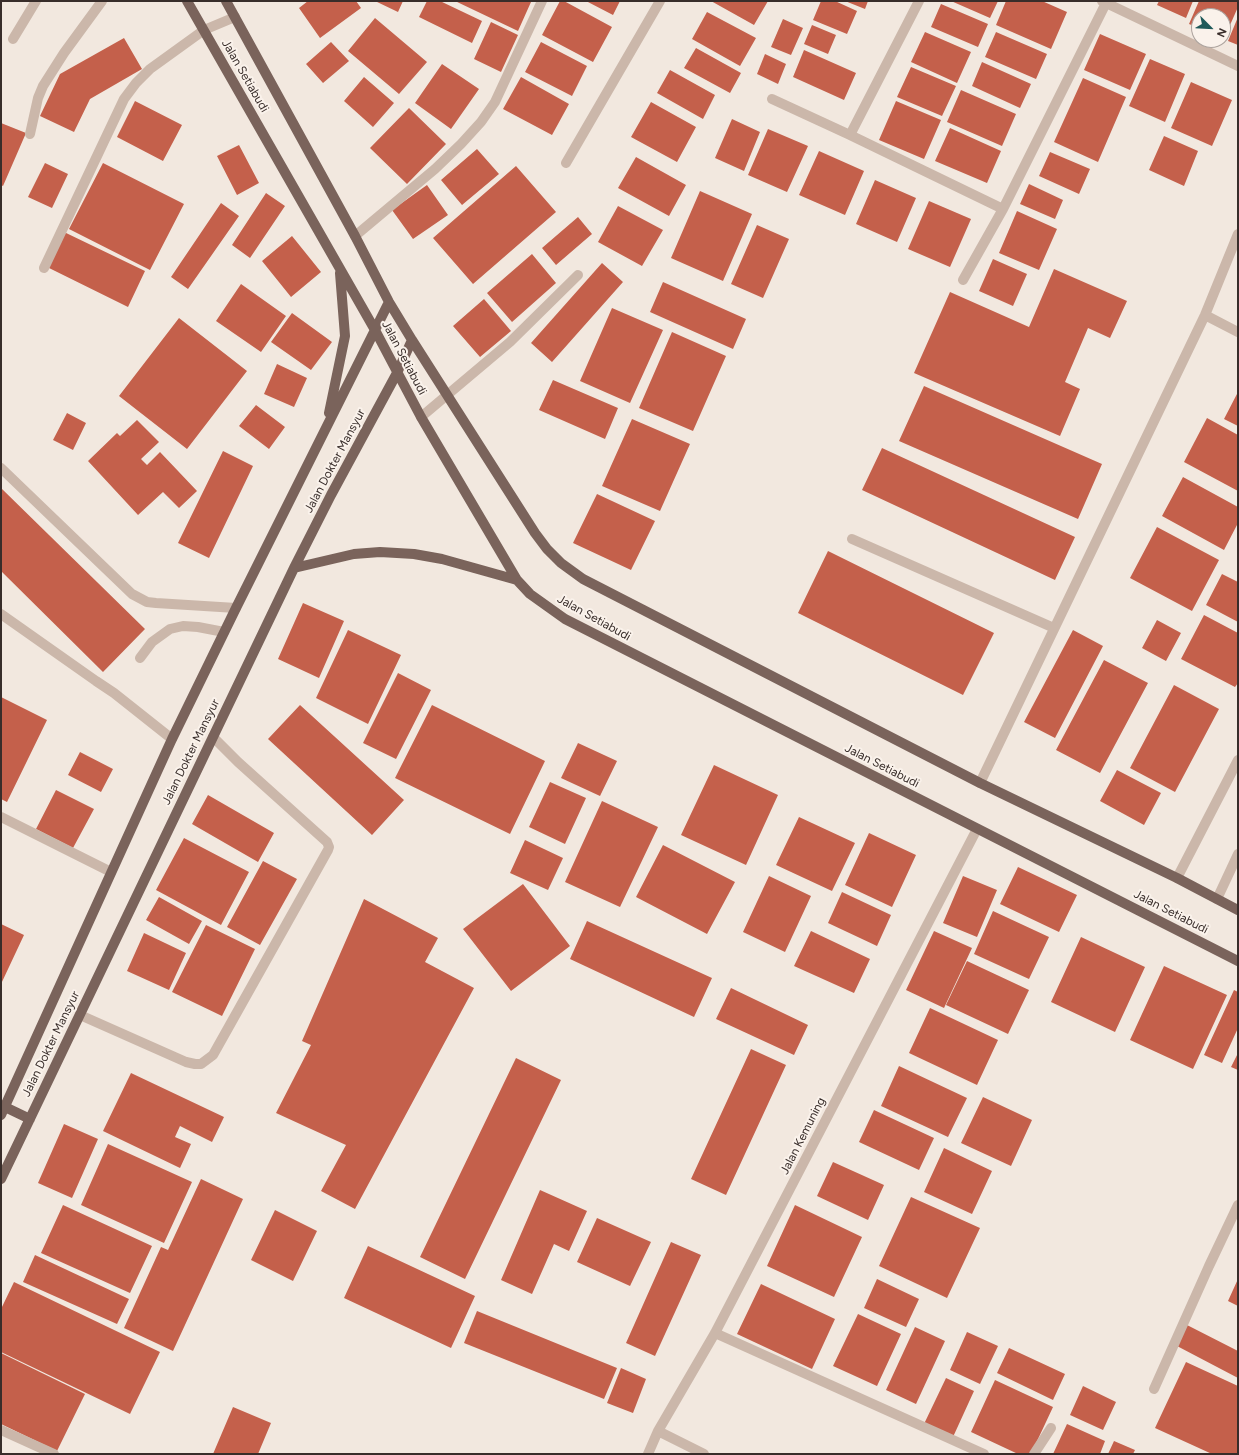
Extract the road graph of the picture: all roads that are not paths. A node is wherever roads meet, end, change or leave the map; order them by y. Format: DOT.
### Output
graph roads {
  1 [pos="36,1"];
  2 [pos="102,1"];
  3 [pos="187,1"];
  4 [pos="226,1"];
  5 [pos="542,1"];
  6 [pos="660,1"];
  7 [pos="919,1"];
  8 [pos="1104,2"];
  9 [pos="235,17"];
  10 [pos="204,30"];
  11 [pos="13,39"];
  12 [pos="1238,66"];
  13 [pos="772,99"];
  14 [pos="30,134"];
  15 [pos="850,136"];
  16 [pos="566,163"];
  17 [pos="1003,209"];
  18 [pos="1238,234"];
  19 [pos="355,236"];
  20 [pos="44,268"];
  21 [pos="340,269"];
  22 [pos="578,274"];
  23 [pos="963,280"];
  24 [pos="389,302"];
  25 [pos="1205,315"];
  26 [pos="375,330"];
  27 [pos="1238,332"];
  28 [pos="412,340"];
  29 [pos="397,373"];
  30 [pos="447,396"];
  31 [pos="421,417"];
  32 [pos="325,428"];
  33 [pos="1,468"];
  34 [pos="852,539"];
  35 [pos="294,568"];
  36 [pos="517,580"];
  37 [pos="236,608"];
  38 [pos="1,614"];
  39 [pos="1054,628"];
  40 [pos="224,632"];
  41 [pos="140,658"];
  42 [pos="213,737"];
  43 [pos="172,739"];
  44 [pos="1238,760"];
  45 [pos="980,783"];
  46 [pos="1,817"];
  47 [pos="977,829"];
  48 [pos="1238,854"];
  49 [pos="111,872"];
  50 [pos="1177,878"];
  51 [pos="1217,899"];
  52 [pos="1238,910"];
  53 [pos="1238,961"];
  54 [pos="80,1015"];
  55 [pos="3,1111"];
  56 [pos="30,1119"];
  57 [pos="1,1179"];
  58 [pos="1238,1205"];
  59 [pos="715,1333"];
  60 [pos="1154,1389"];
  61 [pos="1051,1428"];
  62 [pos="1,1430"];
  63 [pos="658,1431"];
  64 [pos="54,1454"];
  65 [pos="648,1454"];
  66 [pos="704,1454"];
  67 [pos="984,1454"];
  68 [pos="1034,1454"];
  1 -- 11 [label="street"];
  2 -- 14 [label="street"];
  3 -- 10 [label="main road, Jalan Setiabudi"];
  4 -- 9 [label="main road, Jalan Setiabudi"];
  5 -- 19 [label="street"];
  6 -- 16 [label="street"];
  7 -- 15 [label="street"];
  8 -- 12 [label="street"];
  8 -- 17 [label="street"];
  9 -- 10 [label="street"];
  9 -- 19 [label="main road, Jalan Setiabudi"];
  10 -- 20 [label="street"];
  10 -- 21 [label="main road, Jalan Setiabudi"];
  13 -- 15 [label="street"];
  15 -- 17 [label="street"];
  17 -- 23 [label="street"];
  18 -- 25 [label="street"];
  19 -- 24 [label="main road, Jalan Setiabudi"];
  21 -- 26 [label="main road, Jalan Setiabudi"];
  21 -- 32 [label="main road"];
  22 -- 30 [label="street"];
  24 -- 26 [label="main road, Jalan Dokter Mansyur"];
  24 -- 28 [label="main road, Jalan Setiabudi"];
  25 -- 27 [label="street"];
  25 -- 39 [label="street"];
  26 -- 29 [label="main road, Jalan Setiabudi"];
  26 -- 32 [label="main road, Jalan Dokter Mansyur"];
  28 -- 29 [label="main road, Jalan Dokter Mansyur"];
  28 -- 30 [label="main road, Jalan Setiabudi"];
  29 -- 31 [label="main road, Jalan Setiabudi"];
  29 -- 35 [label="main road, Jalan Dokter Mansyur"];
  30 -- 31 [label="street"];
  30 -- 45 [label="main road, Jalan Setiabudi"];
  31 -- 36 [label="main road, Jalan Setiabudi"];
  32 -- 37 [label="main road, Jalan Dokter Mansyur"];
  33 -- 37 [label="street"];
  34 -- 39 [label="street"];
  35 -- 36 [label="main road"];
  35 -- 42 [label="main road, Jalan Dokter Mansyur"];
  36 -- 47 [label="main road, Jalan Setiabudi"];
  37 -- 40 [label="main road, Jalan Dokter Mansyur"];
  38 -- 43 [label="street"];
  39 -- 45 [label="street"];
  40 -- 41 [label="street"];
  40 -- 43 [label="main road, Jalan Dokter Mansyur"];
  42 -- 54 [label="main road, Jalan Dokter Mansyur"];
  42 -- 54 [label="street"];
  43 -- 49 [label="main road, Jalan Dokter Mansyur"];
  44 -- 50 [label="street"];
  45 -- 50 [label="main road, Jalan Setiabudi"];
  46 -- 49 [label="street"];
  47 -- 53 [label="main road, Jalan Setiabudi"];
  47 -- 59 [label="street, Jalan Kemuning"];
  48 -- 51 [label="street"];
  49 -- 55 [label="main road, Jalan Dokter Mansyur"];
  50 -- 51 [label="main road, Jalan Setiabudi"];
  51 -- 52 [label="main road, Jalan Setiabudi"];
  54 -- 56 [label="main road, Jalan Dokter Mansyur"];
  55 -- 56 [label="main road"];
  56 -- 57 [label="main road, Jalan Dokter Mansyur"];
  58 -- 60 [label="street"];
  59 -- 63 [label="street, Jalan Kemuning"];
  59 -- 67 [label="street"];
  61 -- 68 [label="street"];
  62 -- 64 [label="street"];
  63 -- 65 [label="street, Jalan Kemuning"];
  63 -- 66 [label="street"];
}
